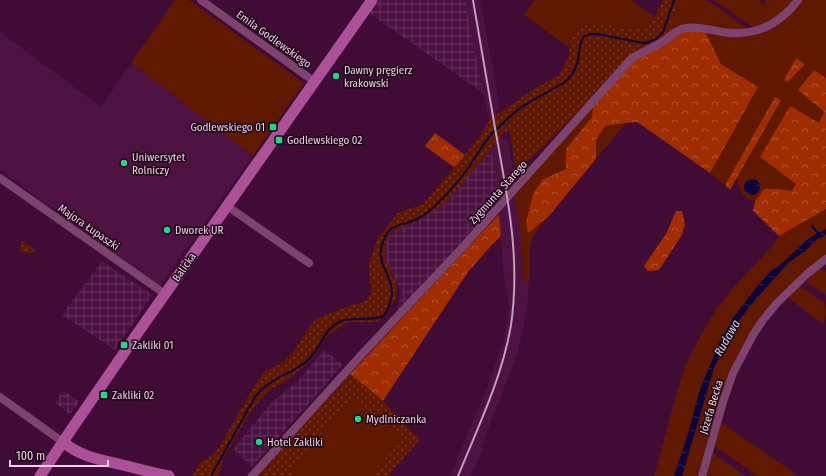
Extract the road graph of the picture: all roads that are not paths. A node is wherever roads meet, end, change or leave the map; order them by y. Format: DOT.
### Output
graph roads {
  1 [pos="201,0"];
  2 [pos="372,0"];
  3 [pos="798,0"];
  4 [pos="314,82"];
  5 [pos="0,178"];
  6 [pos="227,206"];
  7 [pos="826,259"];
  8 [pos="309,263"];
  9 [pos="165,294"];
  10 [pos="0,397"];
  11 [pos="63,442"];
  12 [pos="40,476"];
  13 [pos="169,476"];
  14 [pos="252,476"];
  15 [pos="702,476"];
  1 -- 4 [label="street, Emila Godlewskiego"];
  2 -- 4 [label="street, Balicka"];
  3 -- 14 [label="street, Zygmunta Starego"];
  4 -- 6 [label="street, Balicka"];
  5 -- 9 [label="street, Majora Łupaszki"];
  6 -- 8 [label="street"];
  6 -- 9 [label="street, Balicka"];
  7 -- 15 [label="street, Józefa Becka"];
  9 -- 11 [label="street, Balicka"];
  10 -- 11 [label="street"];
  11 -- 12 [label="street, Balicka"];
  11 -- 13 [label="street"];
}
